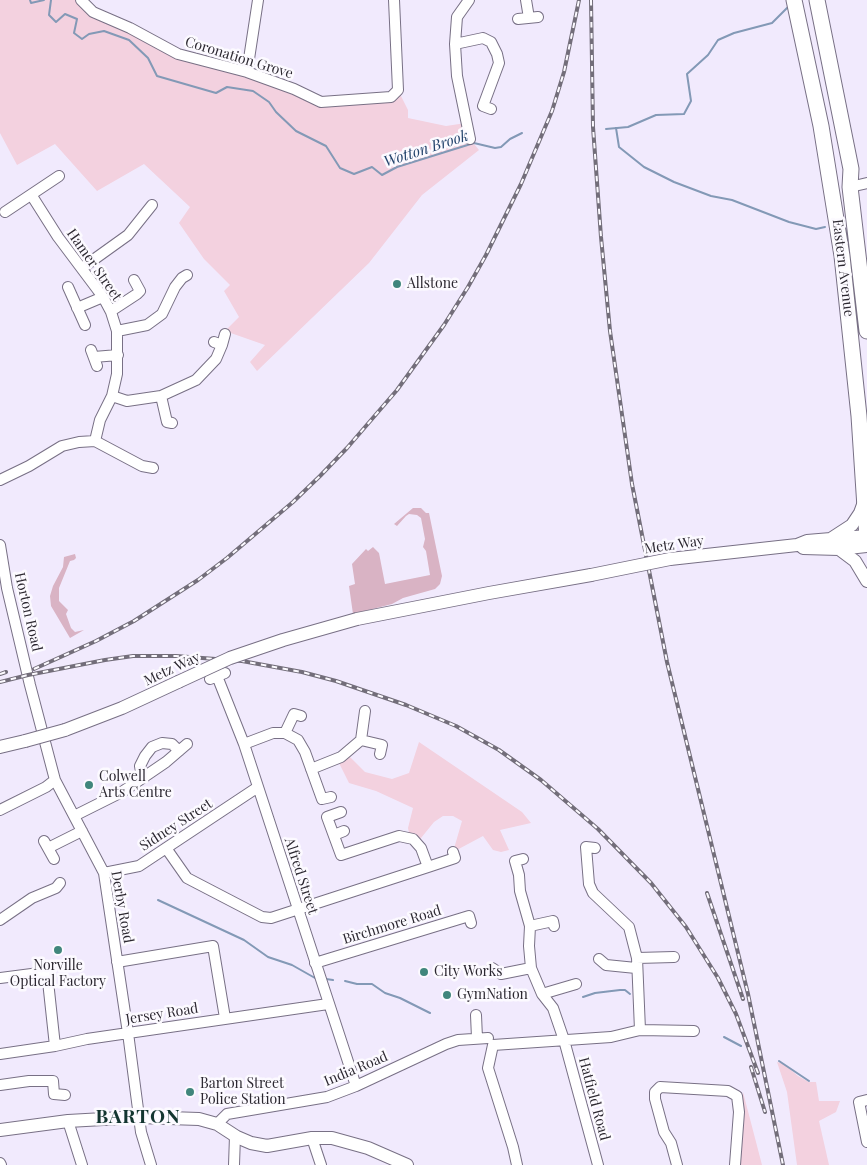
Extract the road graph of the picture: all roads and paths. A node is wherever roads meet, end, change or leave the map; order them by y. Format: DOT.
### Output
graph roads {
  1 [pos="81,0"];
  2 [pos="258,0"];
  3 [pos="394,0"];
  4 [pos="469,0"];
  5 [pos="526,0"];
  6 [pos="794,0"];
  7 [pos="817,0"];
  8 [pos="528,18"];
  9 [pos="455,44"];
  10 [pos="247,72"];
  11 [pos="490,109"];
  12 [pos="841,116"];
  13 [pos="821,126"];
  14 [pos="470,139"];
  15 [pos="59,176"];
  16 [pos="867,183"];
  17 [pos="850,187"];
  18 [pos="832,188"];
  19 [pos="32,196"];
  20 [pos="145,208"];
  21 [pos="5,212"];
  22 [pos="82,268"];
  23 [pos="182,276"];
  24 [pos="134,280"];
  25 [pos="68,287"];
  26 [pos="103,297"];
  27 [pos="77,308"];
  28 [pos="110,311"];
  29 [pos="84,325"];
  30 [pos="867,331"];
  31 [pos="117,332"];
  32 [pos="225,334"];
  33 [pos="118,355"];
  34 [pos="94,358"];
  35 [pos="112,396"];
  36 [pos="161,396"];
  37 [pos="167,423"];
  38 [pos="95,441"];
  39 [pos="153,468"];
  40 [pos="865,479"];
  41 [pos="0,480"];
  42 [pos="864,502"];
  43 [pos="867,537"];
  44 [pos="827,540"];
  45 [pos="0,545"];
  46 [pos="796,546"];
  47 [pos="867,546"];
  48 [pos="839,549"];
  49 [pos="867,580"];
  50 [pos="218,676"];
  51 [pos="30,685"];
  52 [pos="365,710"];
  53 [pos="301,716"];
  54 [pos="285,733"];
  55 [pos="361,740"];
  56 [pos="244,744"];
  57 [pos="0,747"];
  58 [pos="380,754"];
  59 [pos="311,769"];
  60 [pos="142,778"];
  61 [pos="55,780"];
  62 [pos="258,787"];
  63 [pos="331,797"];
  64 [pos="0,810"];
  65 [pos="341,812"];
  66 [pos="74,816"];
  67 [pos="82,830"];
  68 [pos="586,847"];
  69 [pos="166,848"];
  70 [pos="453,852"];
  71 [pos="54,859"];
  72 [pos="523,859"];
  73 [pos="428,867"];
  74 [pos="104,873"];
  75 [pos="60,883"];
  76 [pos="297,909"];
  77 [pos="0,920"];
  78 [pos="472,923"];
  79 [pos="530,926"];
  80 [pos="554,926"];
  81 [pos="674,957"];
  82 [pos="599,959"];
  83 [pos="117,962"];
  84 [pos="315,963"];
  85 [pos="636,963"];
  86 [pos="492,968"];
  87 [pos="530,968"];
  88 [pos="0,978"];
  89 [pos="576,984"];
  90 [pos="542,994"];
  91 [pos="328,1004"];
  92 [pos="476,1015"];
  93 [pos="225,1018"];
  94 [pos="640,1030"];
  95 [pos="694,1031"];
  96 [pos="128,1033"];
  97 [pos="486,1040"];
  98 [pos="564,1040"];
  99 [pos="55,1046"];
  100 [pos="0,1054"];
  101 [pos="30,1081"];
  102 [pos="0,1084"];
  103 [pos="356,1086"];
  104 [pos="30,1093"];
  105 [pos="65,1094"];
  106 [pos="863,1101"];
  107 [pos="139,1117"];
  108 [pos="68,1121"];
  109 [pos="216,1124"];
  110 [pos="0,1130"];
  111 [pos="235,1136"];
  112 [pos="312,1138"];
  113 [pos="867,1142"];
  114 [pos="82,1165"];
  115 [pos="152,1165"];
  116 [pos="234,1165"];
  117 [pos="321,1165"];
  118 [pos="407,1165"];
  119 [pos="517,1165"];
  120 [pos="598,1165"];
  121 [pos="677,1165"];
  122 [pos="735,1165"];
  1 -- 10 [label="street, Coronation Grove"];
  2 -- 10 [label="street"];
  3 -- 10 [label="street, Coronation Grove"];
  4 -- 9 [label="street"];
  5 -- 8 [label="street"];
  6 -- 13 [label="highway, Eastern Avenue"];
  7 -- 12 [label="highway, Eastern Avenue"];
  9 -- 11 [label="street"];
  9 -- 14 [label="street"];
  12 -- 13 [label="highway"];
  12 -- 17 [label="highway, Eastern Avenue"];
  13 -- 18 [label="highway, Eastern Avenue"];
  15 -- 19 [label="street"];
  16 -- 17 [label="street"];
  17 -- 18 [label="highway"];
  17 -- 30 [label="highway, Eastern Avenue"];
  18 -- 40 [label="highway, Eastern Avenue"];
  19 -- 21 [label="street"];
  19 -- 22 [label="street, Hamer Street"];
  20 -- 22 [label="street"];
  22 -- 26 [label="street, Hamer Street"];
  23 -- 31 [label="street"];
  24 -- 28 [label="street"];
  25 -- 27 [label="street"];
  26 -- 27 [label="street"];
  26 -- 28 [label="street, Hamer Street"];
  27 -- 29 [label="street"];
  28 -- 31 [label="street, Hamer Street"];
  31 -- 33 [label="street, Hamer Street"];
  32 -- 36 [label="street"];
  33 -- 34 [label="street"];
  33 -- 35 [label="street, Hamer Street"];
  35 -- 36 [label="street"];
  35 -- 38 [label="street, Hamer Street"];
  36 -- 37 [label="street"];
  38 -- 39 [label="street"];
  38 -- 41 [label="street"];
  40 -- 42 [label="highway, Eastern Avenue"];
  42 -- 43 [label="highway, Eastern Avenue"];
  42 -- 44 [label="main road"];
  43 -- 44 [label="main road, Metz Way"];
  44 -- 46 [label="main road, Metz Way"];
  45 -- 51 [label="street, Horton Road"];
  46 -- 48 [label="main road, Metz Way"];
  46 -- 57 [label="main road, Metz Way, bridge"];
  47 -- 48 [label="main road, Metz Way"];
  48 -- 49 [label="main road"];
  50 -- 56 [label="street, Alfred Street"];
  51 -- 61 [label="street, Derby Road"];
  52 -- 55 [label="street"];
  53 -- 54 [label="street"];
  54 -- 56 [label="street"];
  54 -- 59 [label="street"];
  55 -- 58 [label="street"];
  55 -- 59 [label="street"];
  56 -- 62 [label="street, Alfred Street"];
  59 -- 63 [label="street"];
  60 -- 60 [label="street"];
  60 -- 66 [label="street"];
  61 -- 64 [label="street"];
  61 -- 66 [label="street, Derby Road"];
  62 -- 69 [label="street, Sidney Street"];
  62 -- 76 [label="street, Alfred Street"];
  65 -- 73 [label="street"];
  66 -- 67 [label="street, Derby Road"];
  67 -- 71 [label="street"];
  67 -- 74 [label="street, Derby Road"];
  68 -- 85 [label="street"];
  69 -- 74 [label="street, Sidney Street"];
  69 -- 76 [label="street"];
  70 -- 73 [label="street"];
  72 -- 79 [label="street"];
  73 -- 76 [label="street"];
  74 -- 83 [label="street, Derby Road"];
  75 -- 77 [label="street"];
  76 -- 84 [label="street, Alfred Street"];
  78 -- 84 [label="street, Birchmore Road"];
  79 -- 80 [label="street"];
  79 -- 87 [label="street"];
  81 -- 85 [label="street"];
  82 -- 85 [label="street"];
  83 -- 93 [label="street"];
  83 -- 96 [label="street, Derby Road"];
  84 -- 91 [label="street, Alfred Street"];
  85 -- 94 [label="street"];
  86 -- 87 [label="street"];
  87 -- 90 [label="street, Hatfield Road"];
  88 -- 99 [label="street"];
  89 -- 90 [label="street"];
  90 -- 98 [label="street, Hatfield Road"];
  91 -- 93 [label="street, Jersey Road"];
  91 -- 103 [label="street, Alfred Street"];
  92 -- 97 [label="street"];
  93 -- 96 [label="street, Jersey Road"];
  94 -- 95 [label="street, India Road"];
  94 -- 98 [label="street, India Road"];
  96 -- 99 [label="street, Jersey Road"];
  96 -- 107 [label="street, Derby Road"];
  97 -- 98 [label="street, India Road"];
  97 -- 103 [label="street, India Road"];
  97 -- 119 [label="street"];
  98 -- 120 [label="street, Hatfield Road"];
  99 -- 100 [label="street, Jersey Road"];
  101 -- 102 [label="street"];
  101 -- 104 [label="street"];
  101 -- 105 [label="street"];
  103 -- 109 [label="street, India Road"];
  106 -- 113 [label="street"];
  107 -- 108 [label="main road"];
  107 -- 109 [label="main road"];
  107 -- 115 [label="street, Derby Road"];
  108 -- 110 [label="main road"];
  108 -- 114 [label="street"];
  109 -- 111 [label="main road"];
  111 -- 112 [label="main road"];
  111 -- 116 [label="street"];
  112 -- 117 [label="street"];
  112 -- 118 [label="main road"];
  121 -- 122 [label="street"];
}
